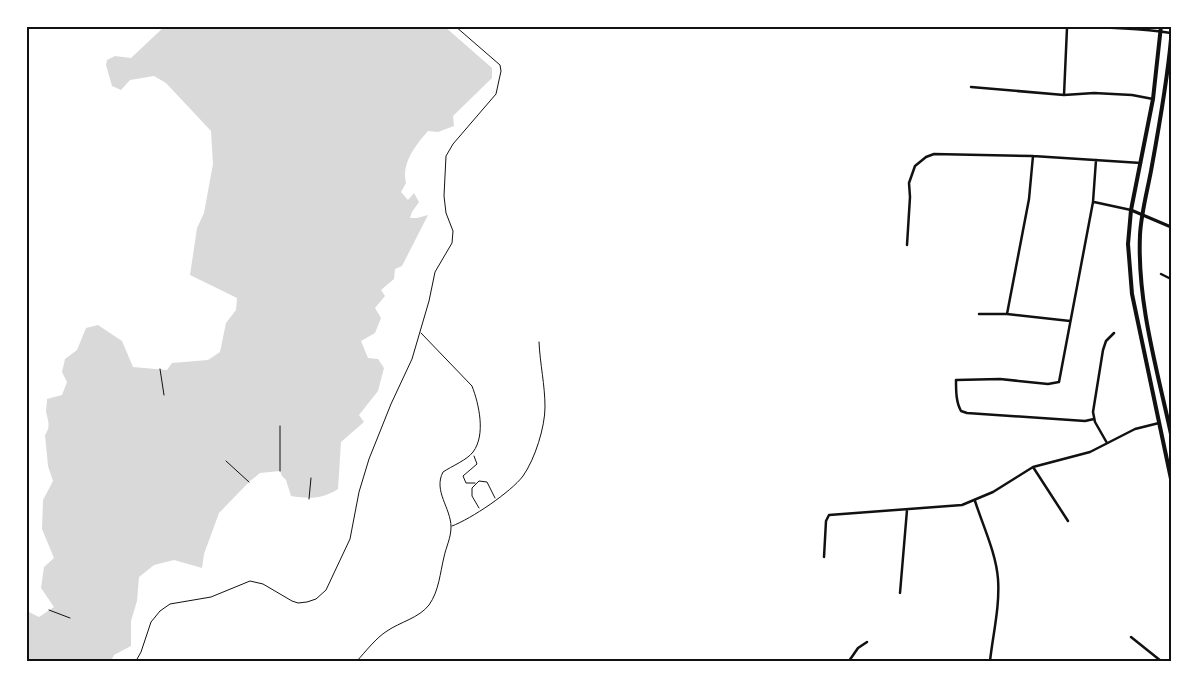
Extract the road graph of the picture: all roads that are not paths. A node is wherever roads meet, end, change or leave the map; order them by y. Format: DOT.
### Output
graph roads {
  1 [pos="455,26"];
  2 [pos="1037,26"];
  3 [pos="1115,27"];
  4 [pos="1067,28"];
  5 [pos="1161,29"];
  6 [pos="1171,33"];
  7 [pos="1171,39"];
  8 [pos="971,87"];
  9 [pos="1064,95"];
  10 [pos="1153,99"];
  11 [pos="1033,156"];
  12 [pos="1096,160"];
  13 [pos="1140,163"];
  14 [pos="1093,202"];
  15 [pos="1131,210"];
  16 [pos="1143,215"];
  17 [pos="1171,227"];
  18 [pos="908,245"];
  19 [pos="1160,274"];
  20 [pos="1171,279"];
  21 [pos="979,314"];
  22 [pos="1007,314"];
  23 [pos="1070,322"];
  24 [pos="420,332"];
  25 [pos="1114,333"];
  26 [pos="539,342"];
  27 [pos="1094,419"];
  28 [pos="1159,423"];
  29 [pos="1171,434"];
  30 [pos="1107,443"];
  31 [pos="1033,466"];
  32 [pos="1171,479"];
  33 [pos="975,501"];
  34 [pos="907,510"];
  35 [pos="1068,521"];
  36 [pos="451,527"];
  37 [pos="824,557"];
  38 [pos="900,593"];
  39 [pos="1131,637"];
  40 [pos="867,642"];
  41 [pos="136,661"];
  42 [pos="357,661"];
  43 [pos="849,661"];
  44 [pos="990,661"];
  45 [pos="1161,661"];
  1 -- 24 [label="lane"];
  2 -- 4 [label="street"];
  3 -- 4 [label="street"];
  3 -- 5 [label="street"];
  4 -- 9 [label="street"];
  5 -- 6 [label="street"];
  5 -- 10 [label="main road"];
  7 -- 16 [label="main road"];
  8 -- 9 [label="street"];
  9 -- 10 [label="street"];
  10 -- 13 [label="main road"];
  11 -- 12 [label="street"];
  11 -- 18 [label="street"];
  11 -- 22 [label="street"];
  12 -- 13 [label="street"];
  12 -- 14 [label="street"];
  13 -- 15 [label="main road"];
  14 -- 15 [label="street"];
  14 -- 23 [label="street"];
  15 -- 16 [label="main road"];
  15 -- 28 [label="main road"];
  16 -- 17 [label="main road"];
  16 -- 29 [label="main road"];
  19 -- 20 [label="street"];
  21 -- 22 [label="street"];
  22 -- 23 [label="street"];
  23 -- 27 [label="street"];
  24 -- 36 [label="lane"];
  24 -- 41 [label="lane"];
  25 -- 27 [label="street"];
  26 -- 36 [label="lane"];
  27 -- 30 [label="street"];
  28 -- 30 [label="street"];
  28 -- 32 [label="main road"];
  30 -- 31 [label="street"];
  31 -- 33 [label="street"];
  31 -- 35 [label="street"];
  33 -- 34 [label="street"];
  33 -- 44 [label="street"];
  34 -- 37 [label="street"];
  34 -- 38 [label="street"];
  36 -- 42 [label="lane"];
  39 -- 45 [label="street"];
  40 -- 43 [label="street"];
}
